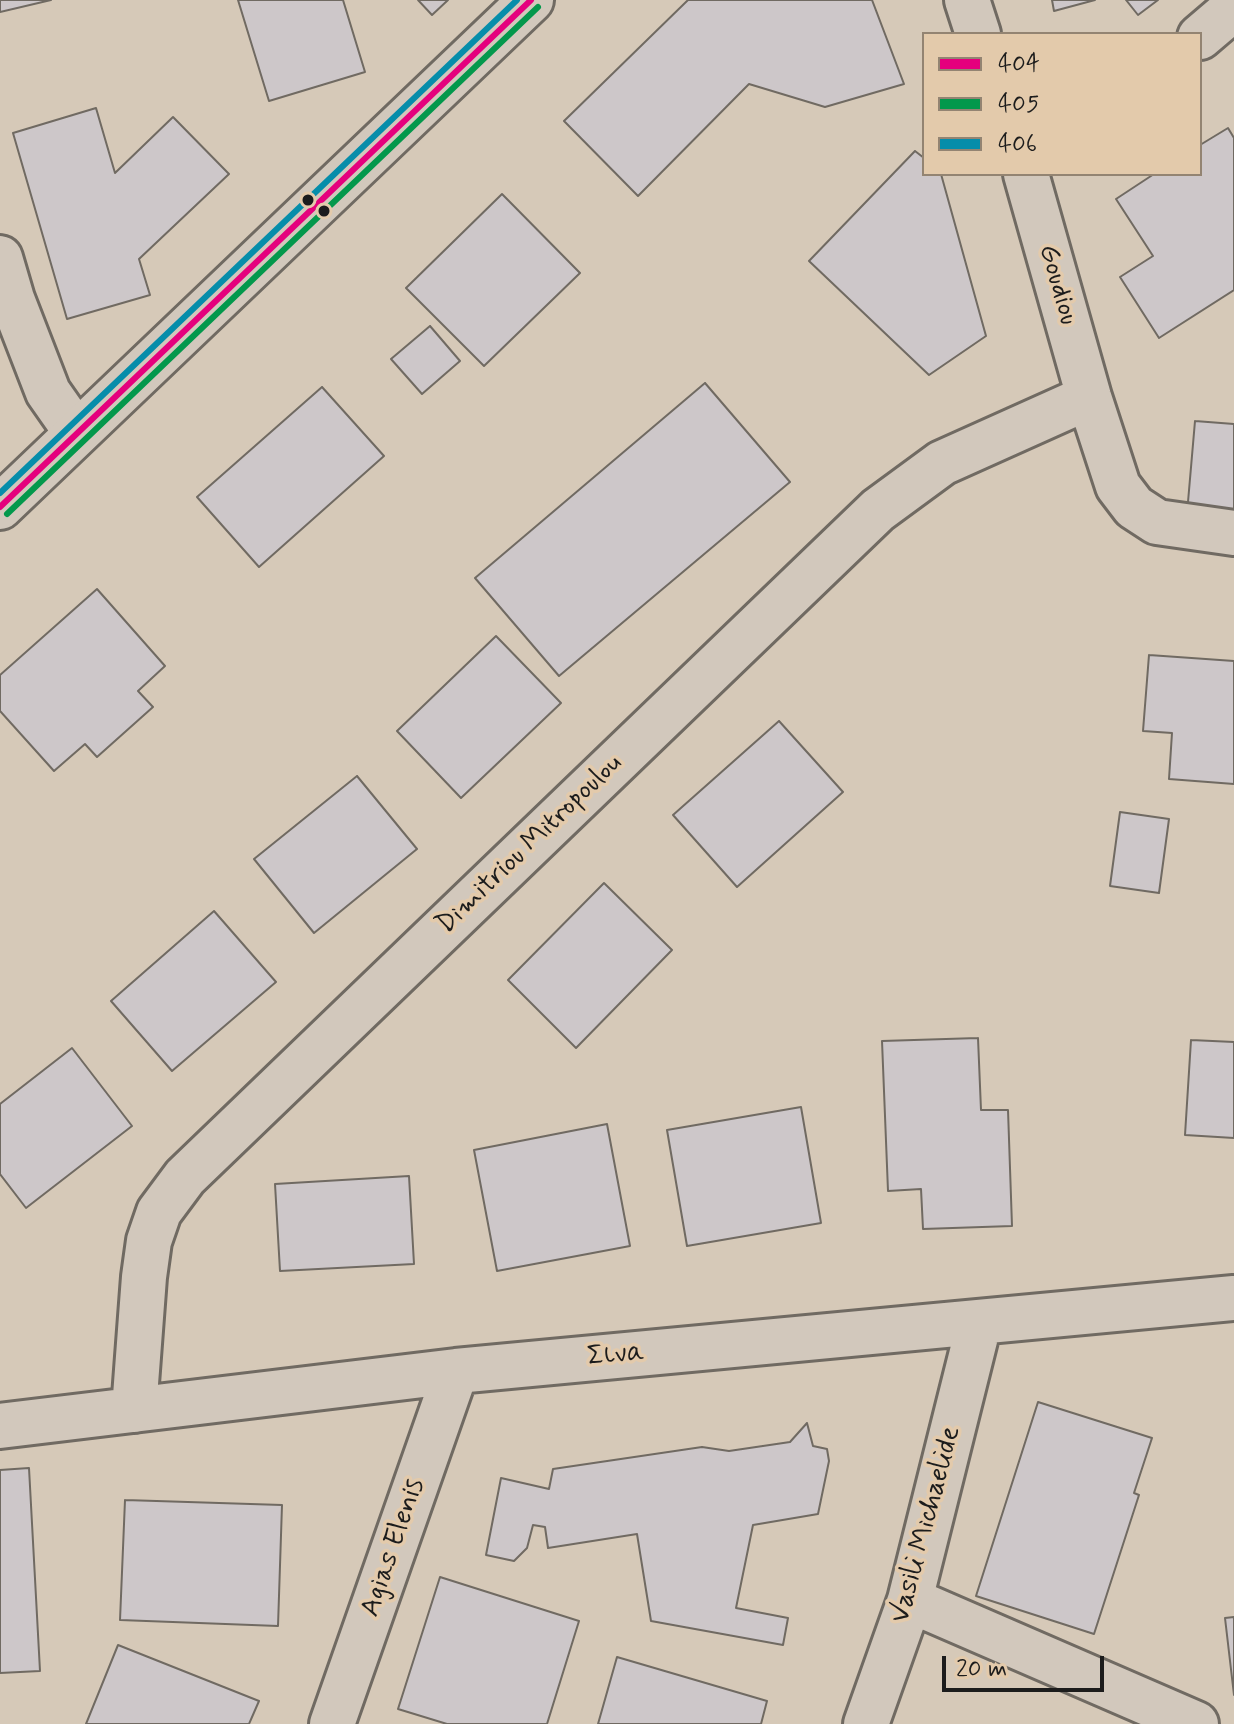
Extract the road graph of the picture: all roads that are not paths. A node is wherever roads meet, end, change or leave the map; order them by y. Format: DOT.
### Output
graph roads {
  1 [pos="531,0"];
  2 [pos="967,0"];
  3 [pos="1234,8"];
  4 [pos="977,32"];
  5 [pos="1202,35"];
  6 [pos="1029,176"];
  7 [pos="0,258"];
  8 [pos="1089,397"];
  9 [pos="76,432"];
  10 [pos="0,507"];
  11 [pos="1234,533"];
  12 [pos="1234,1298"];
  13 [pos="979,1324"];
  14 [pos="456,1371"];
  15 [pos="134,1410"];
  16 [pos="0,1426"];
  17 [pos="910,1600"];
  18 [pos="332,1724"];
  19 [pos="866,1724"];
  20 [pos="1196,1724"];
  1 -- 9 [label="street"];
  2 -- 4 [label="street"];
  3 -- 5 [label="street"];
  6 -- 8 [label="street, Goudiou"];
  7 -- 9 [label="street"];
  8 -- 11 [label="street, Goudiou"];
  8 -- 15 [label="street, Dimitriou Mitropoulou"];
  9 -- 10 [label="street"];
  12 -- 13 [label="street, Σινα"];
  13 -- 14 [label="street, Σινα"];
  13 -- 17 [label="street, Vasili Michaelide"];
  14 -- 15 [label="street, Σινα"];
  14 -- 18 [label="street, Agias Elenis"];
  15 -- 16 [label="street, Σινα"];
  17 -- 19 [label="street, Vasili Michaelide"];
  17 -- 20 [label="street"];
}
